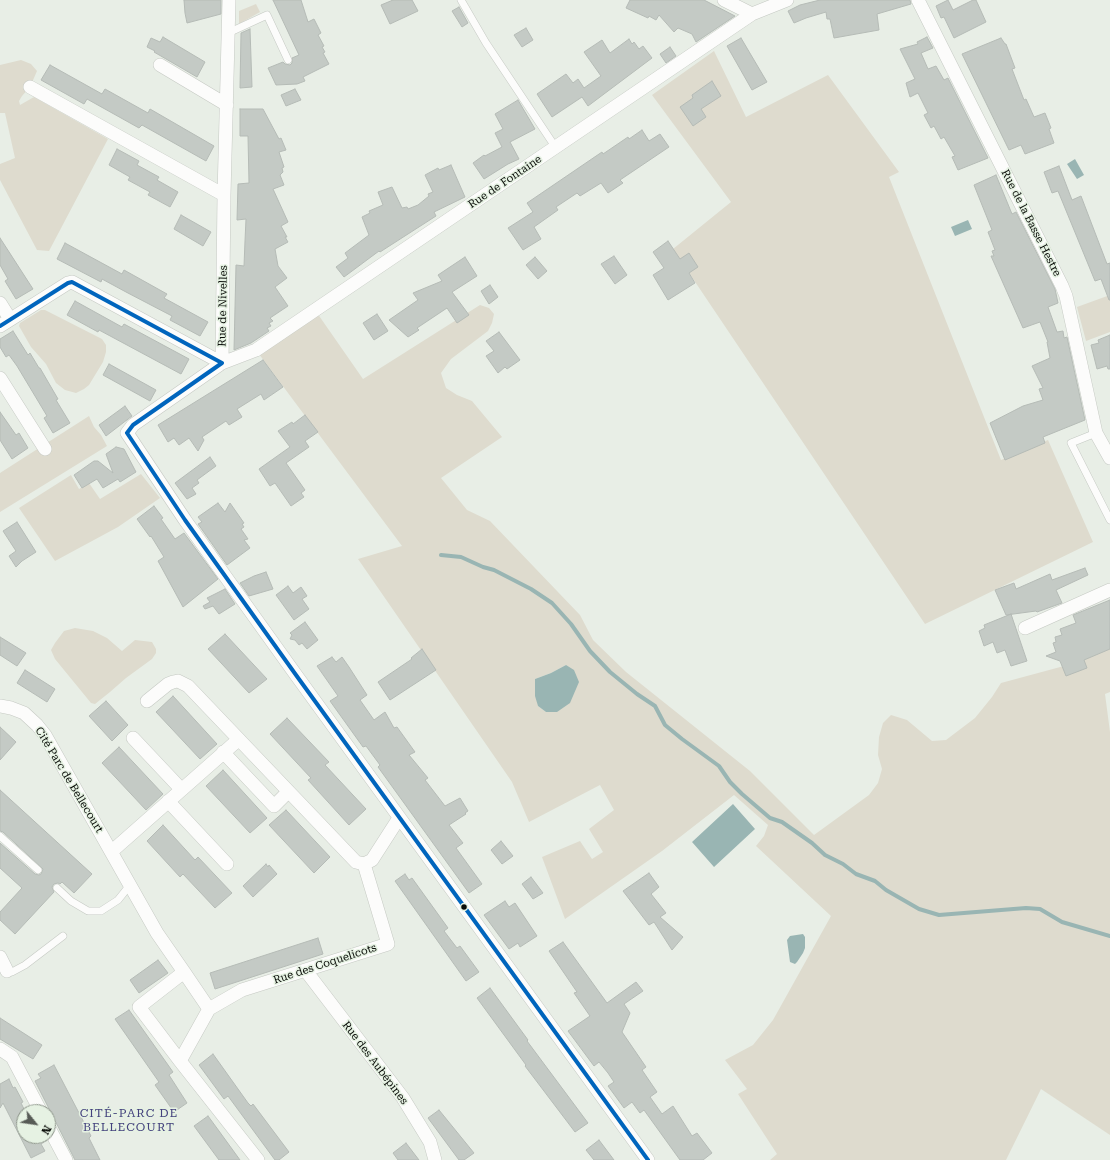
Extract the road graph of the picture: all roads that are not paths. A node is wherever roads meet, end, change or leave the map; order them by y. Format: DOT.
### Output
graph roads {
  1 [pos="229,0"];
  2 [pos="461,0"];
  3 [pos="724,0"];
  4 [pos="788,0"];
  5 [pos="918,0"];
  6 [pos="752,14"];
  7 [pos="228,33"];
  8 [pos="288,60"];
  9 [pos="160,65"];
  10 [pos="30,87"];
  11 [pos="227,105"];
  12 [pos="556,148"];
  13 [pos="224,195"];
  14 [pos="0,303"];
  15 [pos="5,322"];
  16 [pos="222,362"];
  17 [pos="0,378"];
  18 [pos="1096,433"];
  19 [pos="45,449"];
  20 [pos="1110,458"];
  21 [pos="1110,520"];
  22 [pos="1110,590"];
  23 [pos="1025,628"];
  24 [pos="147,701"];
  25 [pos="0,706"];
  26 [pos="133,738"];
  27 [pos="238,740"];
  28 [pos="223,752"];
  29 [pos="181,789"];
  30 [pos="288,792"];
  31 [pos="168,801"];
  32 [pos="399,818"];
  33 [pos="0,836"];
  34 [pos="111,852"];
  35 [pos="227,864"];
  36 [pos="364,864"];
  37 [pos="38,870"];
  38 [pos="130,886"];
  39 [pos="57,888"];
  40 [pos="63,936"];
  41 [pos="0,957"];
  42 [pos="306,970"];
  43 [pos="7,971"];
  44 [pos="184,972"];
  45 [pos="209,1009"];
  46 [pos="0,1049"];
  47 [pos="180,1061"];
  48 [pos="37,1104"];
  49 [pos="56,1141"];
  50 [pos="66,1160"];
  51 [pos="258,1160"];
  52 [pos="435,1160"];
  53 [pos="648,1160"];
  1 -- 7 [label="street, Rue de Nivelles"];
  2 -- 12 [label="lane"];
  3 -- 6 [label="street"];
  4 -- 6 [label="street, Rue de Fontaine"];
  5 -- 18 [label="street, Rue de la Basse Hestre"];
  6 -- 12 [label="street, Rue de Fontaine"];
  7 -- 8 [label="lane"];
  7 -- 11 [label="street, Rue de Nivelles"];
  9 -- 11 [label="street"];
  10 -- 13 [label="street"];
  11 -- 13 [label="street, Rue de Nivelles"];
  12 -- 16 [label="street, Rue de Fontaine"];
  13 -- 16 [label="street, Rue de Nivelles"];
  14 -- 15 [label="street"];
  15 -- 16 [label="street"];
  16 -- 32 [label="street, Rue de Nivelles"];
  17 -- 19 [label="street"];
  18 -- 20 [label="street, Rue de la Basse Hestre"];
  18 -- 21 [label="lane"];
  22 -- 23 [label="street"];
  24 -- 27 [label="street"];
  25 -- 34 [label="street, Cité Parc de Bellecourt"];
  26 -- 29 [label="street"];
  27 -- 28 [label="street"];
  27 -- 30 [label="street"];
  28 -- 29 [label="street"];
  28 -- 30 [label="street"];
  29 -- 31 [label="street"];
  30 -- 36 [label="street"];
  31 -- 34 [label="street"];
  31 -- 35 [label="street"];
  32 -- 36 [label="street"];
  32 -- 53 [label="street, Rue de Nivelles"];
  33 -- 37 [label="lane"];
  34 -- 38 [label="street, Cité Parc de Bellecourt"];
  36 -- 42 [label="street, Rue des Coquelicots"];
  38 -- 39 [label="lane"];
  38 -- 44 [label="street, Cité Parc de Bellecourt"];
  40 -- 43 [label="lane"];
  41 -- 43 [label="street"];
  42 -- 45 [label="street, Rue des Coquelicots"];
  42 -- 52 [label="street, Rue des Aubépines"];
  44 -- 45 [label="street"];
  44 -- 47 [label="street"];
  45 -- 47 [label="street"];
  46 -- 48 [label="street"];
  47 -- 51 [label="street"];
  49 -- 50 [label="street"];
}
